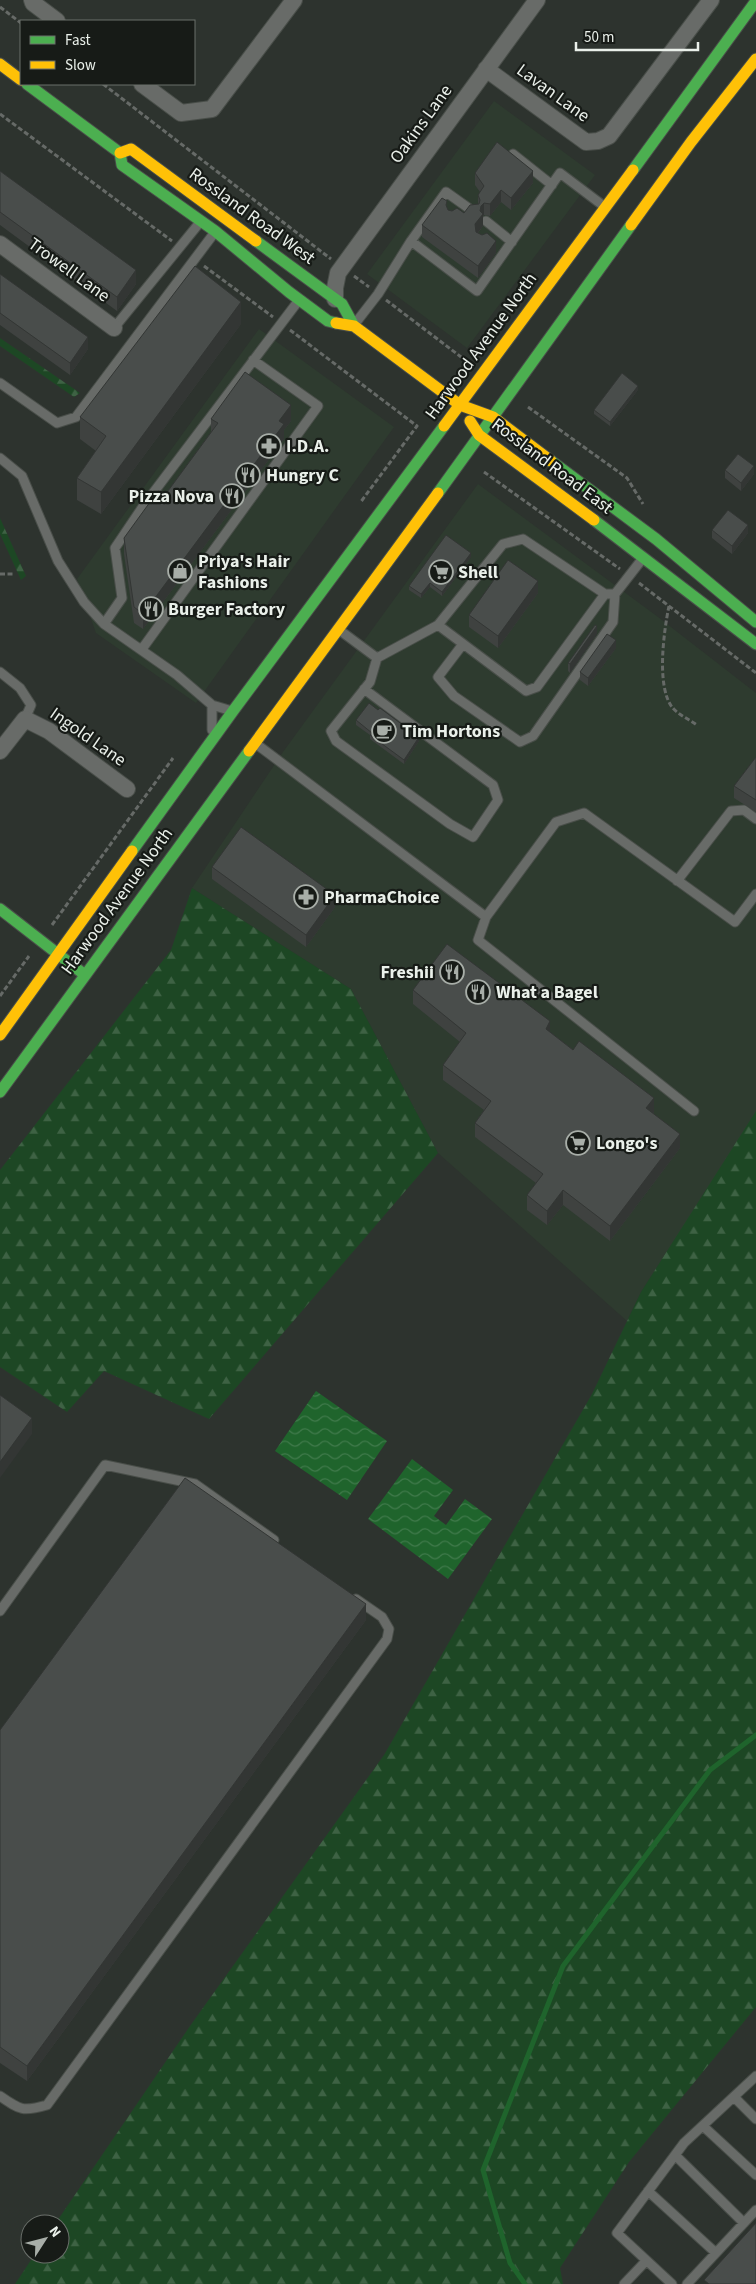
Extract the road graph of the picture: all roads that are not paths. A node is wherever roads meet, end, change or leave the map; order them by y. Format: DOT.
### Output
graph roads {
  1 [pos="32,0"];
  2 [pos="294,0"];
  3 [pos="537,0"];
  4 [pos="711,0"];
  5 [pos="756,1"];
  6 [pos="57,20"];
  7 [pos="756,59"];
  8 [pos="0,64"];
  9 [pos="486,69"];
  10 [pos="20,79"];
  11 [pos="28,85"];
  12 [pos="143,85"];
  13 [pos="120,153"];
  14 [pos="513,154"];
  15 [pos="552,185"];
  16 [pos="605,207"];
  17 [pos="474,212"];
  18 [pos="201,221"];
  19 [pos="489,227"];
  20 [pos="215,232"];
  21 [pos="411,241"];
  22 [pos="512,242"];
  23 [pos="0,244"];
  24 [pos="431,244"];
  25 [pos="425,252"];
  26 [pos="463,267"];
  27 [pos="340,270"];
  28 [pos="457,276"];
  29 [pos="310,280"];
  30 [pos="336,299"];
  31 [pos="300,300"];
  32 [pos="354,326"];
  33 [pos="114,328"];
  34 [pos="254,360"];
  35 [pos="0,383"];
  36 [pos="460,405"];
  37 [pos="493,416"];
  38 [pos="479,435"];
  39 [pos="0,458"];
  40 [pos="643,558"];
  41 [pos="605,594"];
  42 [pos="615,594"];
  43 [pos="756,622"];
  44 [pos="104,624"];
  45 [pos="438,625"];
  46 [pos="338,629"];
  47 [pos="462,644"];
  48 [pos="756,644"];
  49 [pos="142,649"];
  50 [pos="377,658"];
  51 [pos="0,672"];
  52 [pos="364,689"];
  53 [pos="212,705"];
  54 [pos="237,713"];
  55 [pos="25,719"];
  56 [pos="211,742"];
  57 [pos="254,742"];
  58 [pos="0,751"];
  59 [pos="128,789"];
  60 [pos="756,820"];
  61 [pos="677,881"];
  62 [pos="756,894"];
  63 [pos="0,909"];
  64 [pos="486,917"];
  65 [pos="57,953"];
  66 [pos="86,975"];
  67 [pos="0,1035"];
  68 [pos="0,1092"];
  69 [pos="694,1111"];
  70 [pos="284,1548"];
  71 [pos="350,1594"];
  72 [pos="0,1611"];
  73 [pos="756,2076"];
  74 [pos="0,2096"];
  75 [pos="734,2097"];
  76 [pos="756,2118"];
  77 [pos="703,2126"];
  78 [pos="675,2155"];
  79 [pos="756,2175"];
  80 [pos="648,2191"];
  81 [pos="756,2210"];
  82 [pos="744,2223"];
  83 [pos="716,2253"];
  84 [pos="646,2261"];
  85 [pos="624,2284"];
  86 [pos="672,2284"];
  87 [pos="687,2284"];
  1 -- 6 [label="street"];
  2 -- 12 [label="street"];
  3 -- 9 [label="street, Oakins Lane"];
  4 -- 9 [label="street, Lavan Lane"];
  5 -- 16 [label="main road, Harwood Avenue North"];
  7 -- 37 [label="main road, Harwood Avenue North"];
  8 -- 10 [label="main road"];
  9 -- 27 [label="street, Oakins Lane"];
  11 -- 13 [label="main road, Rossland Road West"];
  13 -- 18 [label="main road, Rossland Road West"];
  13 -- 29 [label="main road, Rossland Road West"];
  14 -- 15 [label="lane"];
  15 -- 16 [label="lane"];
  15 -- 22 [label="lane"];
  16 -- 36 [label="main road, Harwood Avenue North"];
  17 -- 21 [label="lane"];
  18 -- 20 [label="main road, Rossland Road West"];
  18 -- 33 [label="lane"];
  19 -- 22 [label="lane"];
  20 -- 31 [label="main road, Rossland Road West"];
  20 -- 35 [label="lane"];
  21 -- 25 [label="lane"];
  21 -- 32 [label="lane"];
  22 -- 28 [label="lane"];
  23 -- 33 [label="street, Trowell Lane"];
  24 -- 25 [label="lane"];
  25 -- 28 [label="lane"];
  26 -- 28 [label="lane"];
  27 -- 29 [label="street"];
  27 -- 30 [label="street"];
  29 -- 30 [label="main road, Rossland Road West"];
  30 -- 32 [label="main road, Rossland Road West"];
  31 -- 32 [label="main road, Rossland Road West"];
  31 -- 34 [label="lane"];
  32 -- 36 [label="main road, Rossland Road West"];
  34 -- 44 [label="lane"];
  34 -- 49 [label="lane"];
  36 -- 37 [label="main road, Rossland Road East"];
  36 -- 38 [label="main road, Rossland Road East"];
  36 -- 54 [label="main road, Harwood Avenue North"];
  37 -- 38 [label="main road, Harwood Avenue North"];
  37 -- 43 [label="main road, Rossland Road East"];
  38 -- 40 [label="main road, Rossland Road East"];
  38 -- 46 [label="main road, Harwood Avenue North"];
  39 -- 44 [label="lane"];
  40 -- 42 [label="lane"];
  40 -- 48 [label="main road, Rossland Road East"];
  41 -- 42 [label="lane"];
  41 -- 45 [label="lane"];
  41 -- 47 [label="lane"];
  42 -- 47 [label="lane"];
  44 -- 49 [label="lane"];
  45 -- 47 [label="lane"];
  45 -- 50 [label="lane"];
  46 -- 50 [label="lane"];
  46 -- 57 [label="main road, Harwood Avenue North"];
  49 -- 53 [label="lane"];
  50 -- 52 [label="lane"];
  51 -- 55 [label="lane, Ingold Lane"];
  52 -- 52 [label="lane"];
  53 -- 54 [label="lane"];
  53 -- 56 [label="lane"];
  54 -- 56 [label="main road, Harwood Avenue North"];
  55 -- 58 [label="street, Ingold Lane"];
  55 -- 59 [label="street, Ingold Lane"];
  56 -- 65 [label="main road, Harwood Avenue North"];
  57 -- 64 [label="lane"];
  57 -- 66 [label="main road, Harwood Avenue North"];
  60 -- 61 [label="lane"];
  61 -- 62 [label="lane"];
  61 -- 64 [label="lane"];
  63 -- 65 [label="main road"];
  64 -- 69 [label="lane"];
  65 -- 66 [label="main road"];
  65 -- 67 [label="main road, Harwood Avenue North"];
  66 -- 68 [label="main road, Harwood Avenue North"];
  70 -- 72 [label="lane"];
  71 -- 74 [label="lane"];
  73 -- 75 [label="lane"];
  75 -- 76 [label="lane"];
  75 -- 77 [label="lane"];
  77 -- 78 [label="lane"];
  77 -- 79 [label="lane"];
  78 -- 80 [label="lane"];
  78 -- 82 [label="lane"];
  80 -- 83 [label="lane"];
  80 -- 84 [label="lane"];
  81 -- 82 [label="lane"];
  82 -- 83 [label="lane"];
  83 -- 87 [label="lane"];
  84 -- 85 [label="lane"];
  84 -- 86 [label="lane"];
}
